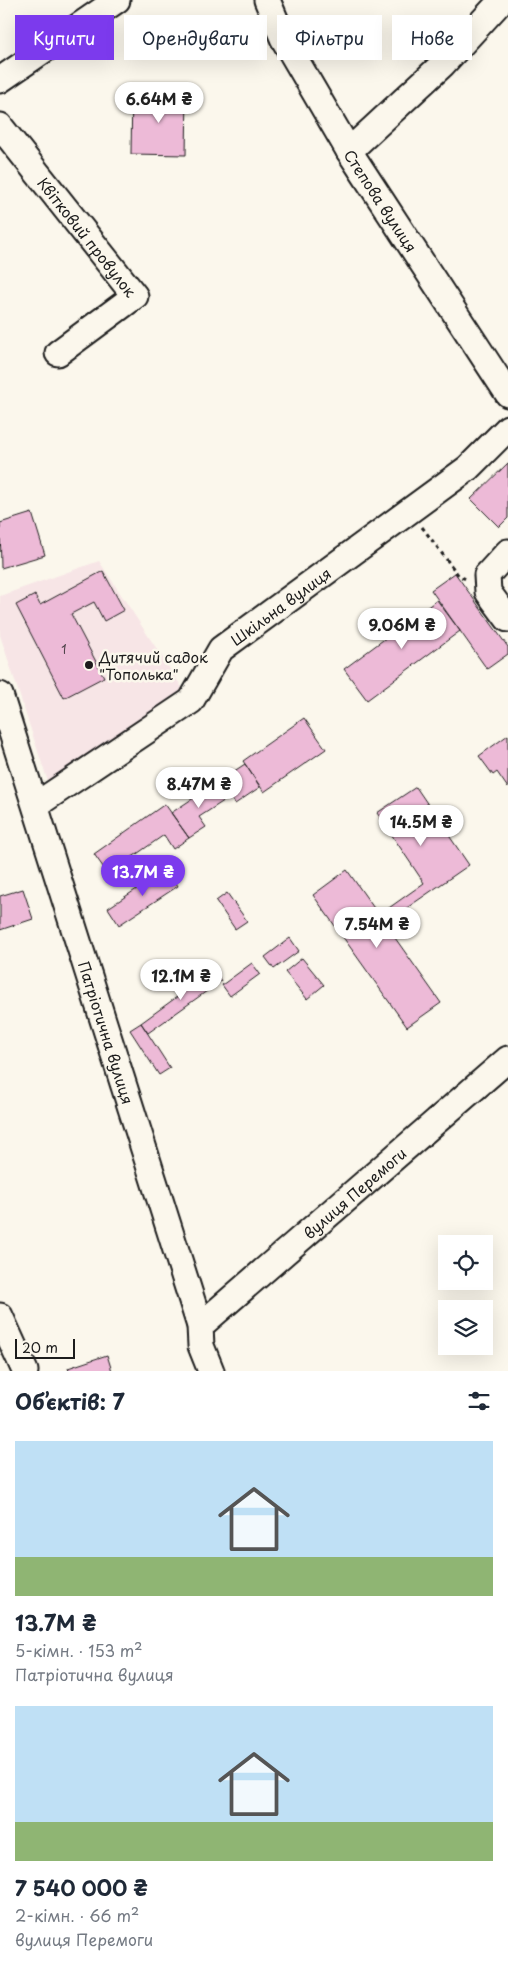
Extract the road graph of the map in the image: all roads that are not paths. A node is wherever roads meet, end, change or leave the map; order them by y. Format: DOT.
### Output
graph roads {
  1 [pos="117,0"];
  2 [pos="267,0"];
  3 [pos="502,0"];
  4 [pos="0,80"];
  5 [pos="0,126"];
  6 [pos="349,151"];
  7 [pos="58,353"];
  8 [pos="508,394"];
  9 [pos="508,428"];
  10 [pos="508,552"];
  11 [pos="508,619"];
  12 [pos="0,695"];
  13 [pos="36,805"];
  14 [pos="508,1059"];
  15 [pos="0,1316"];
  16 [pos="200,1326"];
  17 [pos="25,1371"];
  18 [pos="211,1371"];
  1 -- 4 [label="street"];
  2 -- 6 [label="street, Степова вулиця"];
  3 -- 6 [label="street"];
  5 -- 7 [label="street, Квітковий провулок"];
  6 -- 8 [label="street, Степова вулиця"];
  9 -- 13 [label="street, Шкільна вулиця"];
  10 -- 11 [label="street"];
  12 -- 13 [label="street, Патріотична вулиця"];
  13 -- 16 [label="street, Патріотична вулиця"];
  14 -- 16 [label="street, вулиця Перемоги"];
  15 -- 17 [label="street"];
  16 -- 18 [label="street, Патріотична вулиця"];
}
